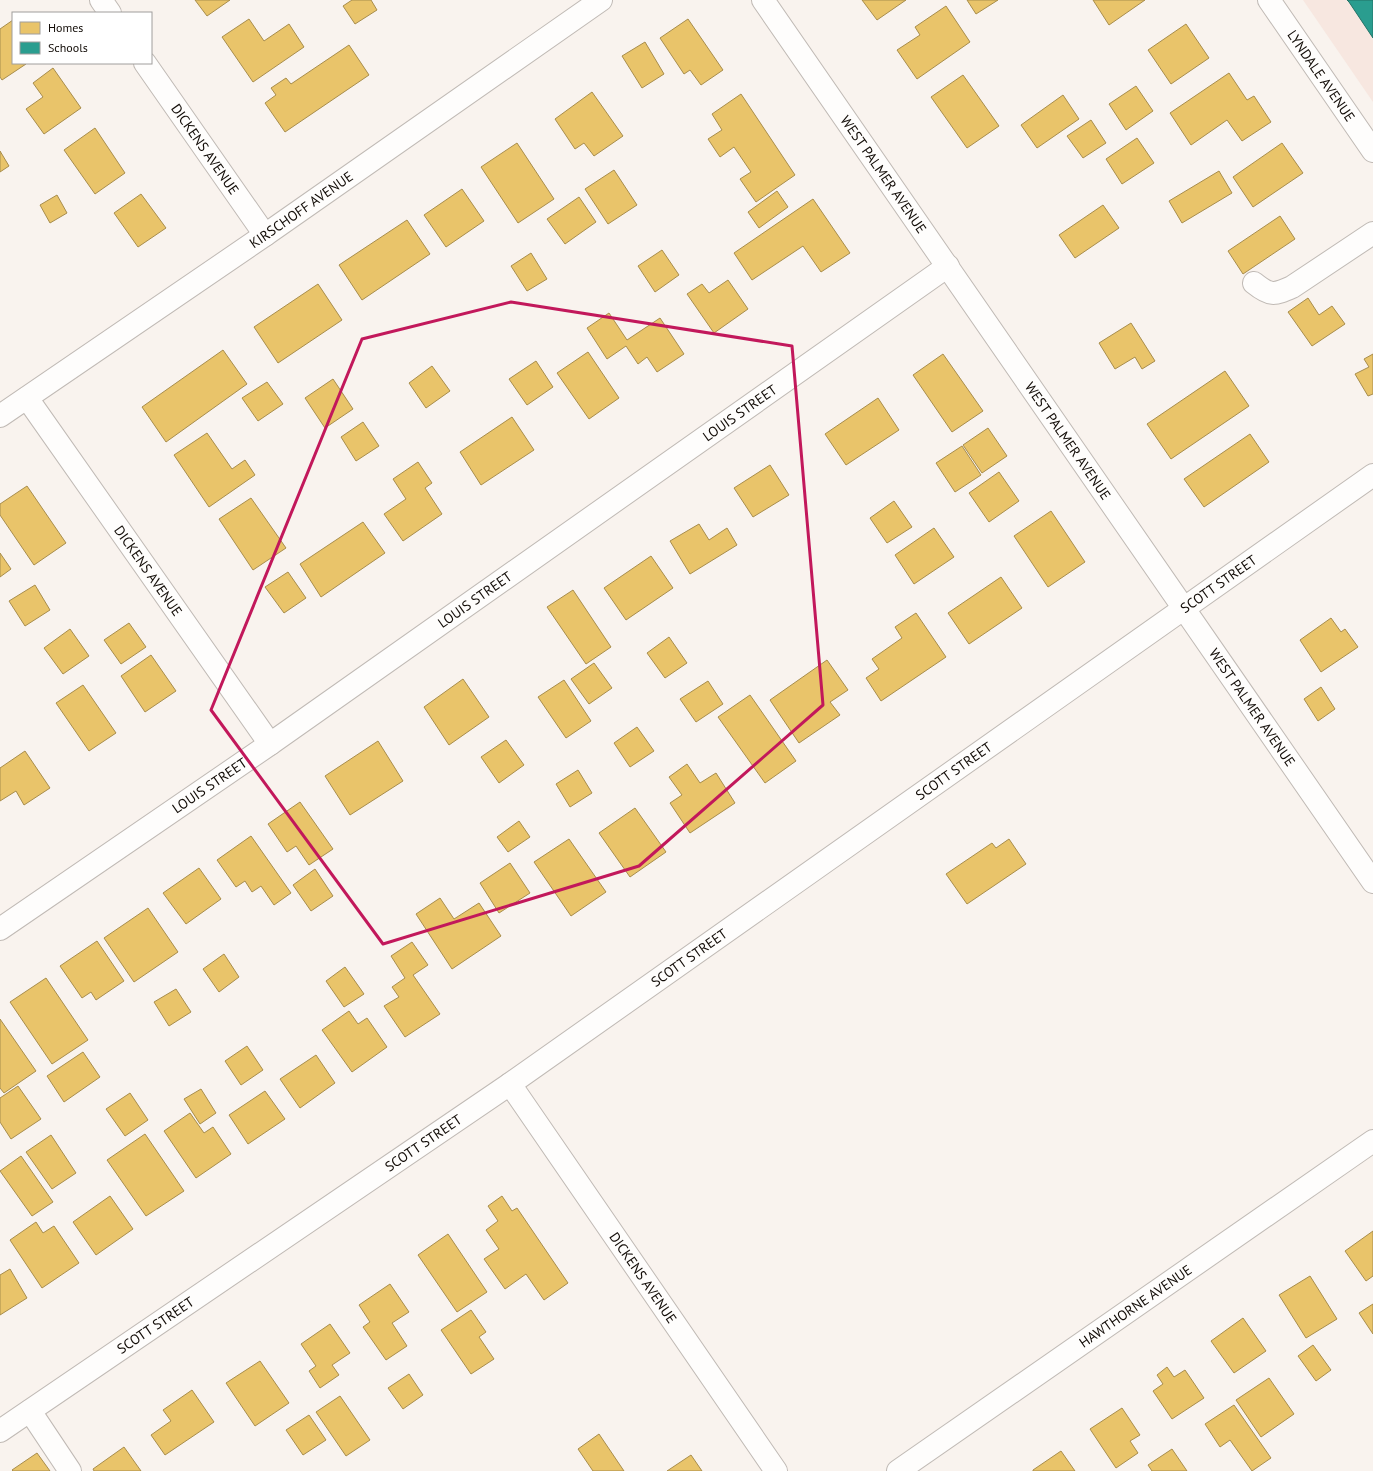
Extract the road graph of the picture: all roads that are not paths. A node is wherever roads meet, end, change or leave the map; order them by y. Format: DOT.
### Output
graph roads {
  1 [pos="101,0"];
  2 [pos="601,0"];
  3 [pos="763,0"];
  4 [pos="1269,0"];
  5 [pos="109,12"];
  6 [pos="146,64"];
  7 [pos="1373,151"];
  8 [pos="1373,233"];
  9 [pos="265,235"];
  10 [pos="948,266"];
  11 [pos="1254,283"];
  12 [pos="27,398"];
  13 [pos="0,416"];
  14 [pos="1373,475"];
  15 [pos="1184,607"];
  16 [pos="270,744"];
  17 [pos="1373,882"];
  18 [pos="0,929"];
  19 [pos="510,1084"];
  20 [pos="1373,1141"];
  21 [pos="30,1410"];
  22 [pos="0,1431"];
  23 [pos="70,1471"];
  24 [pos="776,1471"];
  25 [pos="898,1471"];
  1 -- 5 [label="street"];
  2 -- 9 [label="street, KIRSCHOFF AVENUE"];
  3 -- 10 [label="street, WEST PALMER AVENUE"];
  4 -- 7 [label="street, LYNDALE AVENUE"];
  6 -- 9 [label="street, DICKENS AVENUE"];
  8 -- 11 [label="street"];
  9 -- 12 [label="street, KIRSCHOFF AVENUE"];
  10 -- 15 [label="street, WEST PALMER AVENUE"];
  10 -- 16 [label="street, LOUIS STREET"];
  12 -- 13 [label="street, KIRSCHOFF AVENUE"];
  12 -- 16 [label="street, DICKENS AVENUE"];
  14 -- 15 [label="street, SCOTT STREET"];
  15 -- 17 [label="street, WEST PALMER AVENUE"];
  15 -- 19 [label="street, SCOTT STREET"];
  16 -- 18 [label="street, LOUIS STREET"];
  19 -- 21 [label="street, SCOTT STREET"];
  19 -- 24 [label="street, DICKENS AVENUE"];
  20 -- 25 [label="street, HAWTHORNE AVENUE"];
  21 -- 22 [label="street, SCOTT STREET"];
  21 -- 23 [label="street"];
}
